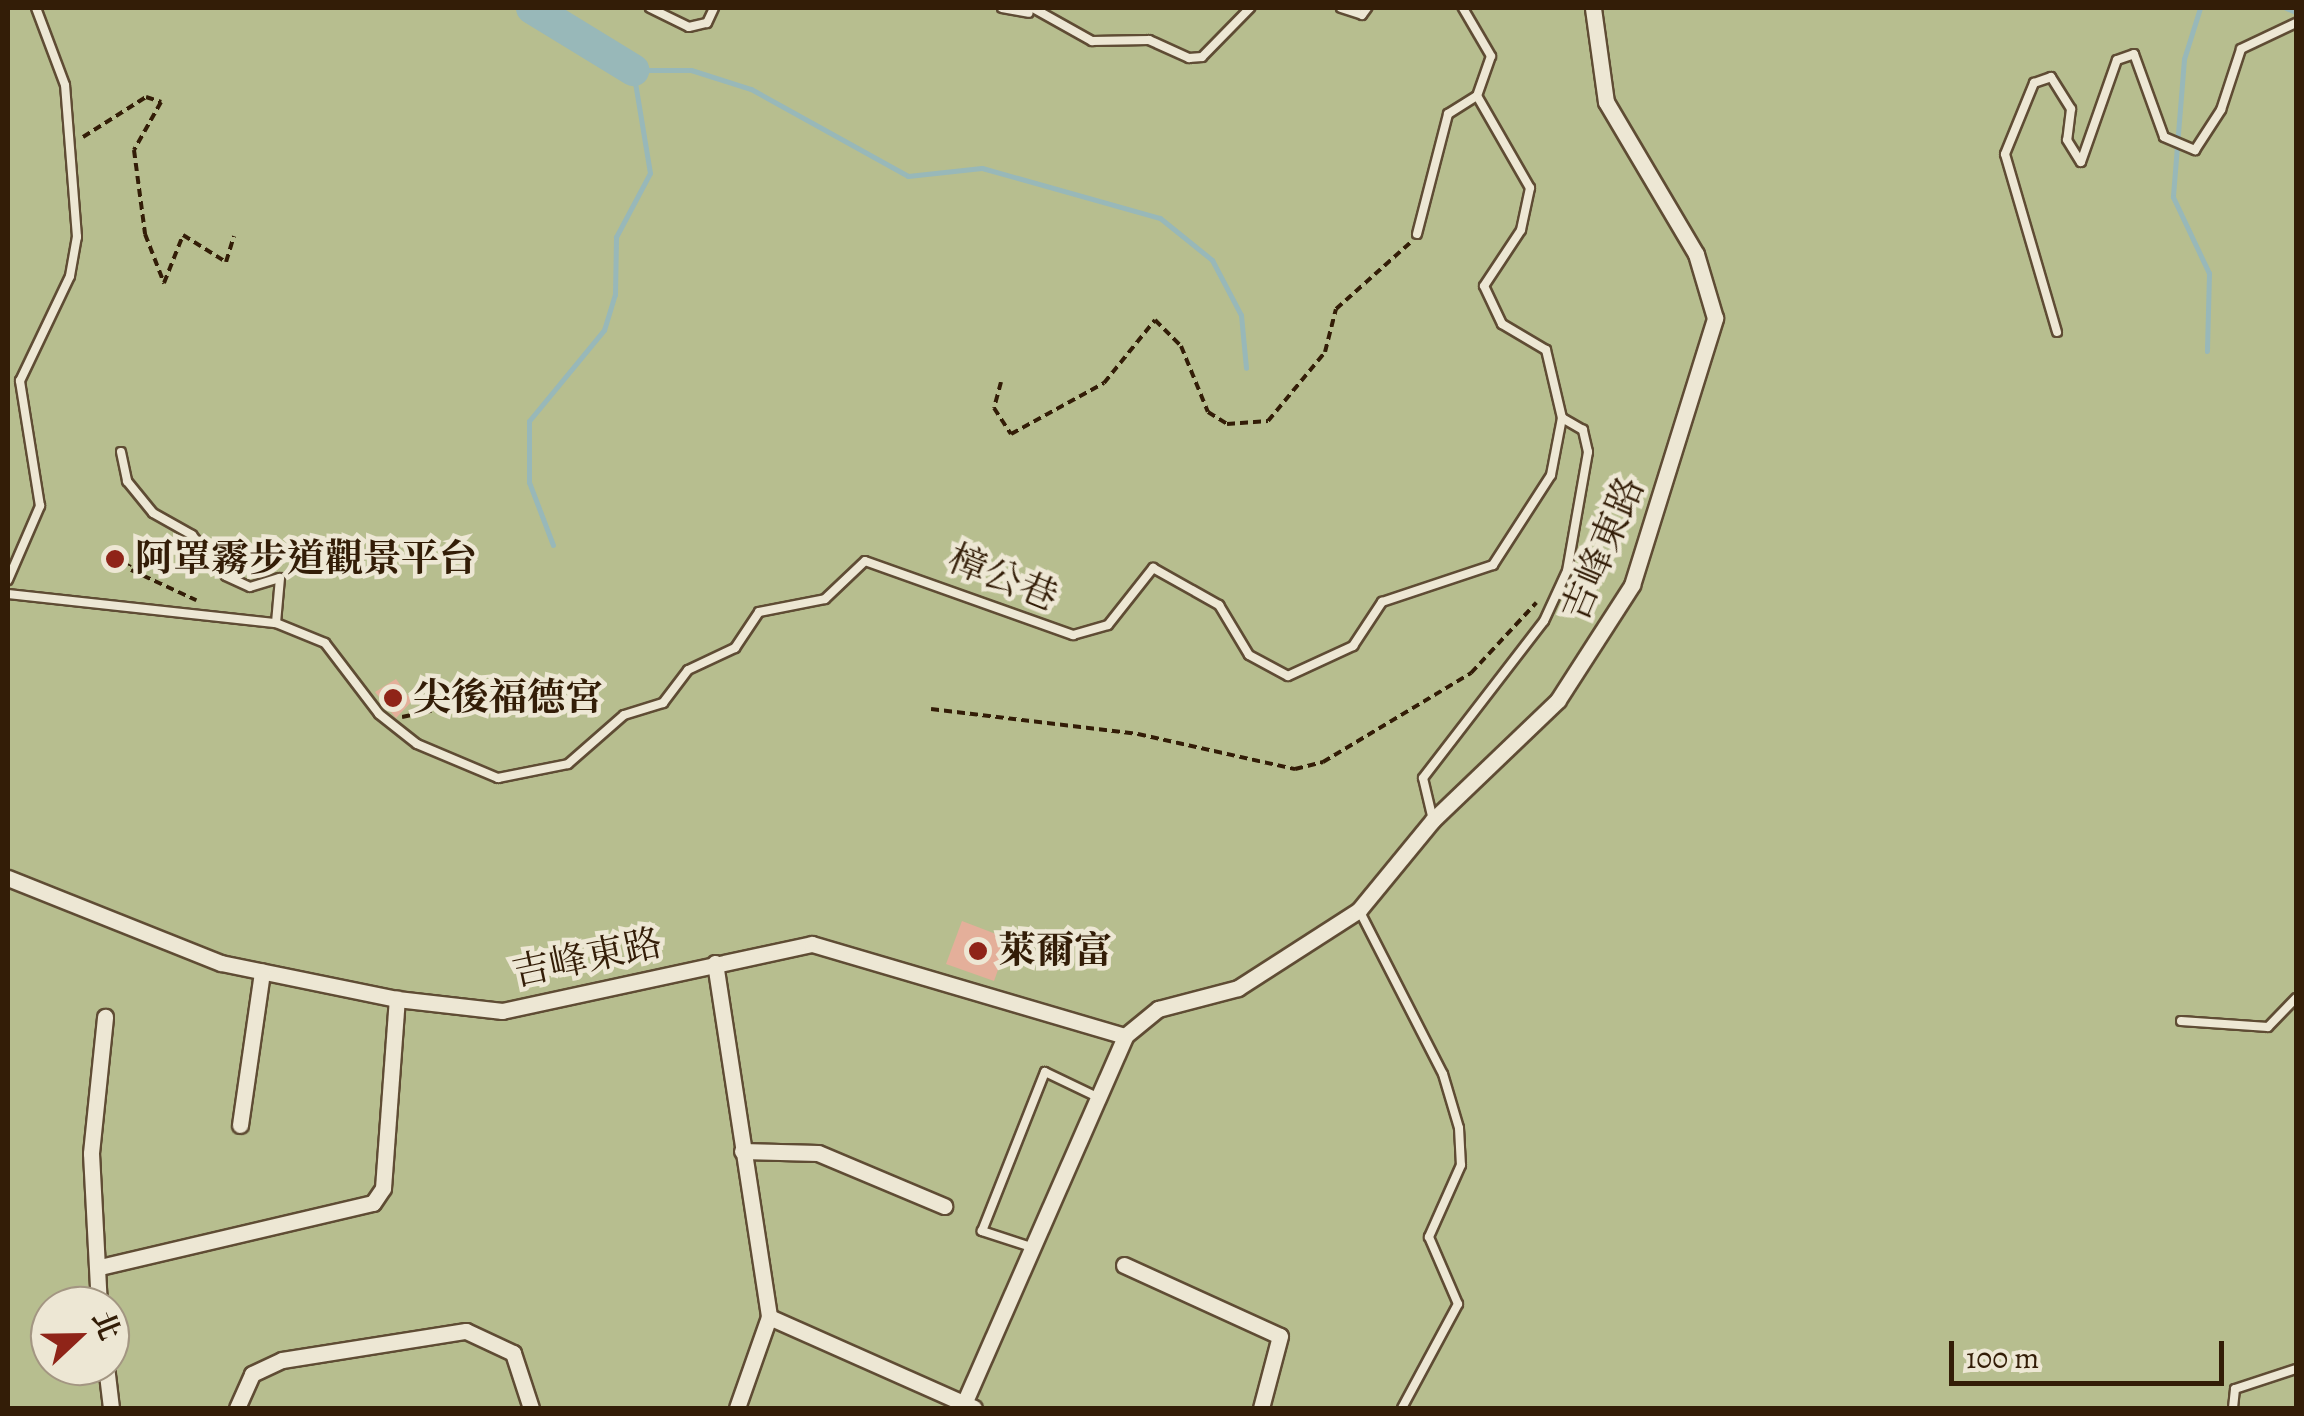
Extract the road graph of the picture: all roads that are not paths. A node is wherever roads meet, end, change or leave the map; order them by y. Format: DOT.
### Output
graph roads {
  1 [pos="36,8"];
  2 [pos="650,8"];
  3 [pos="714,8"];
  4 [pos="1002,8"];
  5 [pos="1250,8"];
  6 [pos="1341,8"];
  7 [pos="1368,8"];
  8 [pos="1463,8"];
  9 [pos="1593,8"];
  10 [pos="1031,10"];
  11 [pos="2296,23"];
  12 [pos="1477,96"];
  13 [pos="1417,234"];
  14 [pos="2058,332"];
  15 [pos="1562,418"];
  16 [pos="121,452"];
  17 [pos="11,556"];
  18 [pos="8,580"];
  19 [pos="8,594"];
  20 [pos="276,623"];
  21 [pos="1433,820"];
  22 [pos="8,878"];
  23 [pos="1359,910"];
  24 [pos="715,963"];
  25 [pos="262,972"];
  26 [pos="2296,998"];
  27 [pos="398,999"];
  28 [pos="105,1016"];
  29 [pos="2181,1021"];
  30 [pos="1124,1036"];
  31 [pos="1095,1096"];
  32 [pos="240,1125"];
  33 [pos="742,1150"];
  34 [pos="944,1206"];
  35 [pos="1031,1247"];
  36 [pos="1124,1265"];
  37 [pos="100,1267"];
  38 [pos="99,1286"];
  39 [pos="769,1317"];
  40 [pos="2296,1369"];
  41 [pos="967,1407"];
  42 [pos="237,1408"];
  43 [pos="531,1408"];
  44 [pos="736,1408"];
  45 [pos="1261,1408"];
  46 [pos="1402,1408"];
  47 [pos="2233,1408"];
  1 -- 17 [label="lane"];
  2 -- 3 [label="lane"];
  4 -- 10 [label="lane"];
  5 -- 10 [label="lane"];
  6 -- 7 [label="lane"];
  8 -- 12 [label="lane"];
  9 -- 21 [label="street, 吉峰東路"];
  11 -- 14 [label="lane"];
  12 -- 13 [label="lane"];
  12 -- 15 [label="lane, 樟公巷"];
  15 -- 20 [label="lane, 樟公巷"];
  15 -- 21 [label="lane"];
  16 -- 20 [label="lane"];
  17 -- 18 [label="lane"];
  19 -- 20 [label="lane"];
  21 -- 23 [label="street, 吉峰東路"];
  22 -- 25 [label="street, 吉峰東路"];
  23 -- 30 [label="street, 吉峰東路"];
  23 -- 46 [label="lane"];
  24 -- 27 [label="street, 吉峰東路"];
  24 -- 30 [label="street, 吉峰東路"];
  24 -- 33 [label="street"];
  25 -- 27 [label="street, 吉峰東路"];
  25 -- 32 [label="street"];
  26 -- 29 [label="lane"];
  27 -- 37 [label="street"];
  28 -- 37 [label="street"];
  30 -- 31 [label="street, 吉峰東路"];
  31 -- 35 [label="street, 吉峰東路"];
  31 -- 35 [label="lane"];
  33 -- 34 [label="street"];
  33 -- 39 [label="street"];
  35 -- 41 [label="street, 吉峰東路"];
  36 -- 45 [label="street"];
  37 -- 38 [label="street"];
  39 -- 41 [label="street"];
  39 -- 44 [label="street"];
  40 -- 47 [label="lane"];
  42 -- 43 [label="street"];
}
